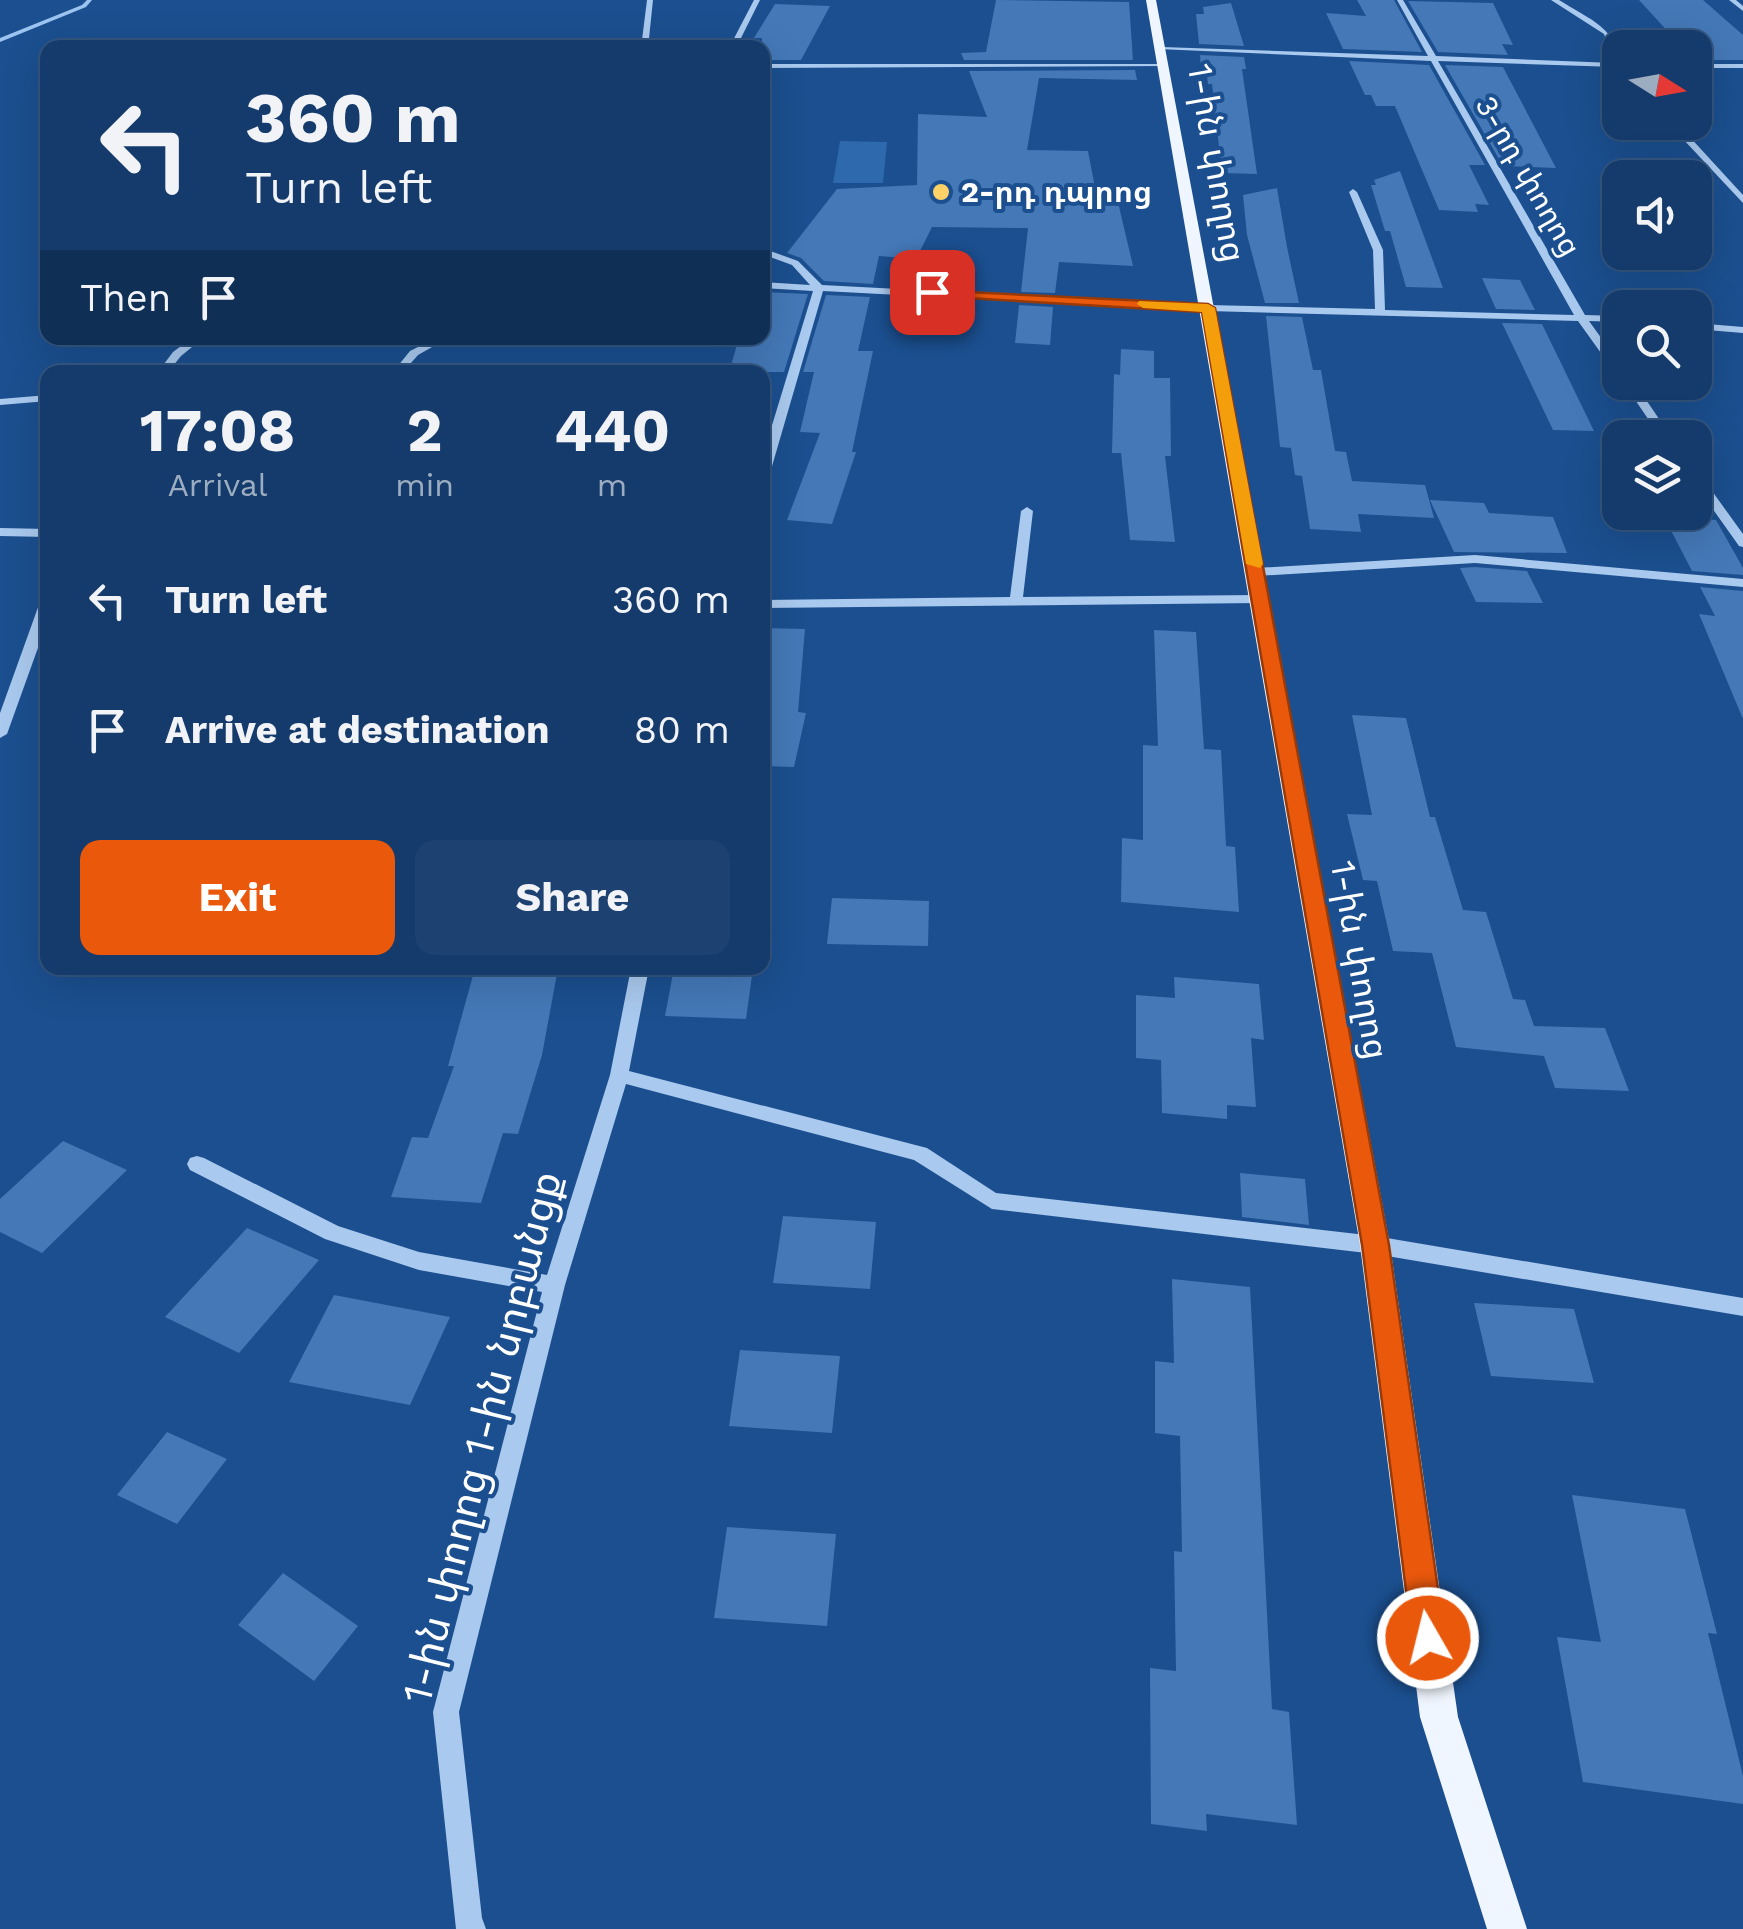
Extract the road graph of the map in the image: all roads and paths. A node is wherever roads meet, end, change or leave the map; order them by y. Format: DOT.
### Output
graph roads {
  1 [pos="650,0"];
  2 [pos="756,0"];
  3 [pos="1151,0"];
  4 [pos="1400,0"];
  5 [pos="1554,0"];
  6 [pos="1732,0"];
  7 [pos="1743,9"];
  8 [pos="1603,30"];
  9 [pos="645,40"];
  10 [pos="736,40"];
  11 [pos="1162,58"];
  12 [pos="1430,58"];
  13 [pos="1602,65"];
  14 [pos="770,66"];
  15 [pos="1712,66"];
  16 [pos="1743,66"];
  17 [pos="1687,140"];
  18 [pos="1353,192"];
  19 [pos="1743,200"];
  20 [pos="770,254"];
  21 [pos="770,285"];
  22 [pos="819,288"];
  23 [pos="1208,308"];
  24 [pos="1380,312"];
  25 [pos="1580,316"];
  26 [pos="1602,318"];
  27 [pos="1712,327"];
  28 [pos="1743,330"];
  29 [pos="189,345"];
  30 [pos="429,345"];
  31 [pos="1602,347"];
  32 [pos="168,365"];
  33 [pos="404,365"];
  34 [pos="40,399"];
  35 [pos="0,402"];
  36 [pos="770,453"];
  37 [pos="1712,500"];
  38 [pos="1028,511"];
  39 [pos="0,532"];
  40 [pos="40,533"];
  41 [pos="1743,543"];
  42 [pos="1256,572"];
  43 [pos="1743,583"];
  44 [pos="1260,599"];
  45 [pos="1016,602"];
  46 [pos="770,604"];
  47 [pos="40,622"];
  48 [pos="0,734"];
  49 [pos="639,975"];
  50 [pos="619,1075"];
  51 [pos="197,1164"];
  52 [pos="1375,1245"];
  53 [pos="554,1285"];
  54 [pos="1743,1307"];
  55 [pos="472,1929"];
  56 [pos="1507,1929"];
  1 -- 9 [label="street"];
  2 -- 10 [label="street"];
  3 -- 11 [label="main road, 1-ին փողոց"];
  4 -- 12 [label="street, 3-րդ փողոց"];
  5 -- 8 [label="street"];
  6 -- 7 [label="street"];
  11 -- 12 [label="street"];
  11 -- 14 [label="street"];
  11 -- 23 [label="main road, 1-ին փողոց"];
  12 -- 13 [label="street"];
  12 -- 25 [label="street, 3-րդ փողոց"];
  15 -- 16 [label="street"];
  17 -- 19 [label="street"];
  18 -- 24 [label="street"];
  20 -- 22 [label="street"];
  21 -- 22 [label="street"];
  22 -- 23 [label="street"];
  22 -- 36 [label="street"];
  23 -- 24 [label="street"];
  23 -- 42 [label="main road, 1-ին փողոց"];
  24 -- 25 [label="street"];
  25 -- 26 [label="street"];
  25 -- 31 [label="street, 3-րդ փողոց"];
  27 -- 28 [label="street"];
  29 -- 32 [label="street"];
  30 -- 33 [label="street"];
  34 -- 35 [label="street"];
  37 -- 41 [label="street"];
  38 -- 45 [label="street"];
  39 -- 40 [label="street"];
  42 -- 43 [label="street"];
  42 -- 44 [label="main road, 1-ին փողոց"];
  44 -- 45 [label="street"];
  44 -- 52 [label="main road, 1-ին փողոց"];
  45 -- 46 [label="street"];
  47 -- 48 [label="street"];
  49 -- 50 [label="street, 1-ին փողոց 1-ին նրբանցք"];
  50 -- 52 [label="street"];
  50 -- 53 [label="street, 1-ին փողոց 1-ին նրբանցք"];
  51 -- 53 [label="street"];
  52 -- 54 [label="street"];
  52 -- 56 [label="main road, 1-ին փողոց"];
  53 -- 55 [label="street, 1-ին փողոց 1-ին նրբանցք"];
}
